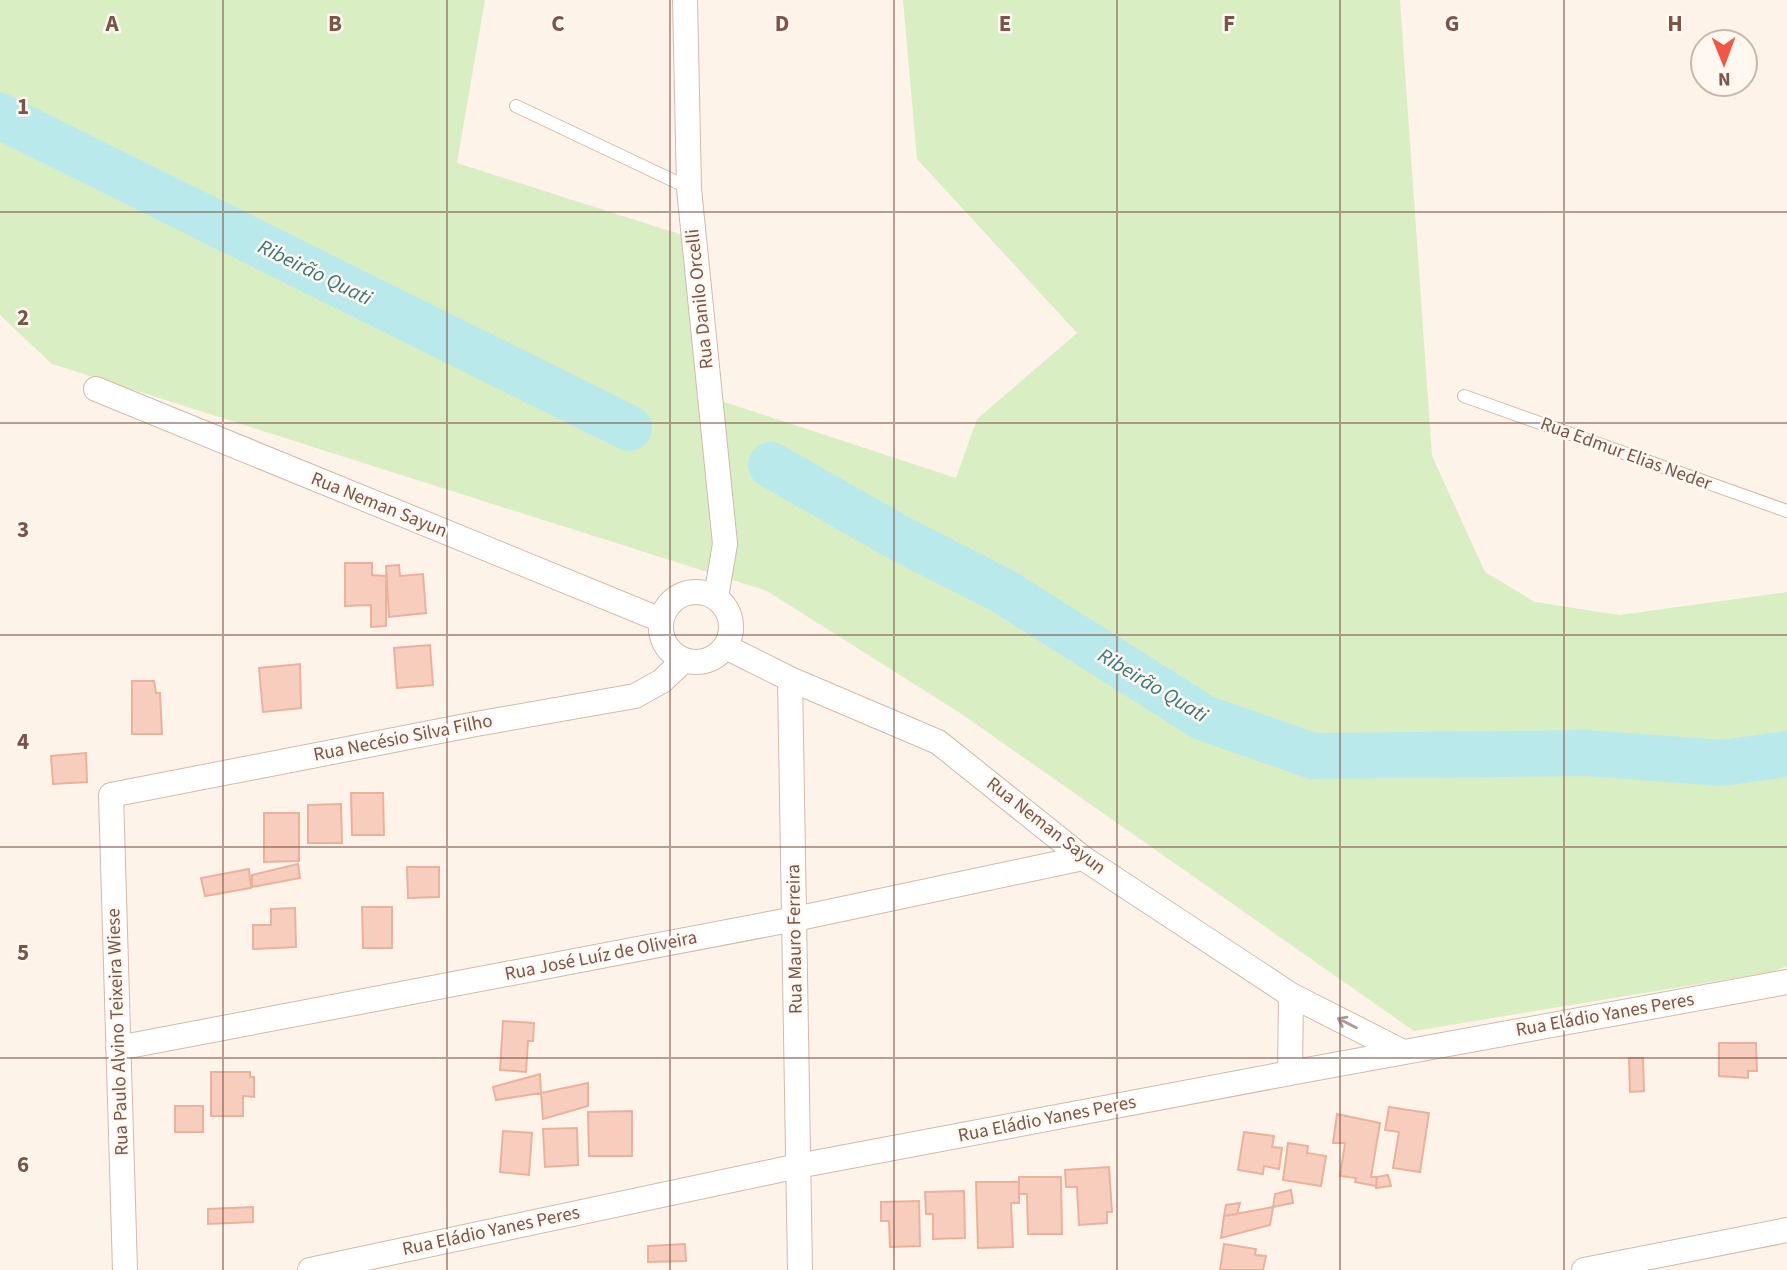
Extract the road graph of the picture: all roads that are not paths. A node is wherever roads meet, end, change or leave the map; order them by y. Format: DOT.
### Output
graph roads {
  1 [pos="685,0"];
  2 [pos="516,106"];
  3 [pos="689,188"];
  4 [pos="96,389"];
  5 [pos="1464,396"];
  6 [pos="1787,511"];
  7 [pos="716,597"];
  8 [pos="661,620"];
  9 [pos="726,647"];
  10 [pos="684,660"];
  11 [pos="790,679"];
  12 [pos="111,795"];
  13 [pos="1083,858"];
  14 [pos="795,919"];
  15 [pos="1787,982"];
  16 [pos="1291,995"];
  17 [pos="118,1048"];
  18 [pos="1403,1052"];
  19 [pos="1290,1073"];
  20 [pos="798,1166"];
  21 [pos="1787,1230"];
  22 [pos="125,1270"];
  23 [pos="310,1270"];
  24 [pos="800,1270"];
  25 [pos="1584,1270"];
  1 -- 3 [label="street, Rua Danilo Orcelli"];
  2 -- 3 [label="lane"];
  3 -- 7 [label="street, Rua Danilo Orcelli"];
  4 -- 8 [label="street, Rua Neman Sayun"];
  5 -- 6 [label="lane, Rua Edmur Elias Neder"];
  7 -- 8 [label="street"];
  7 -- 9 [label="street"];
  8 -- 10 [label="street"];
  9 -- 10 [label="street"];
  9 -- 11 [label="street"];
  10 -- 12 [label="street, Rua Necésio Silva Filho"];
  11 -- 13 [label="street, Rua Neman Sayun"];
  11 -- 14 [label="street, Rua Mauro Ferreira"];
  12 -- 17 [label="street, Rua Paulo Alvino Teixeira Wiese"];
  13 -- 14 [label="street, Rua José Luíz de Oliveira"];
  13 -- 16 [label="street, Rua Neman Sayun"];
  14 -- 17 [label="street, Rua José Luíz de Oliveira"];
  14 -- 20 [label="street, Rua Mauro Ferreira"];
  15 -- 18 [label="street, Rua Eládio Yanes Peres"];
  18 -- 16 [label="street, Rua Neman Sayun, one-way"];
  16 -- 19 [label="street"];
  17 -- 22 [label="street, Rua Paulo Alvino Teixeira Wiese"];
  18 -- 19 [label="street, Rua Eládio Yanes Peres"];
  19 -- 20 [label="street, Rua Eládio Yanes Peres"];
  20 -- 23 [label="street, Rua Eládio Yanes Peres"];
  20 -- 24 [label="street, Rua Mauro Ferreira"];
  21 -- 25 [label="street"];
}
